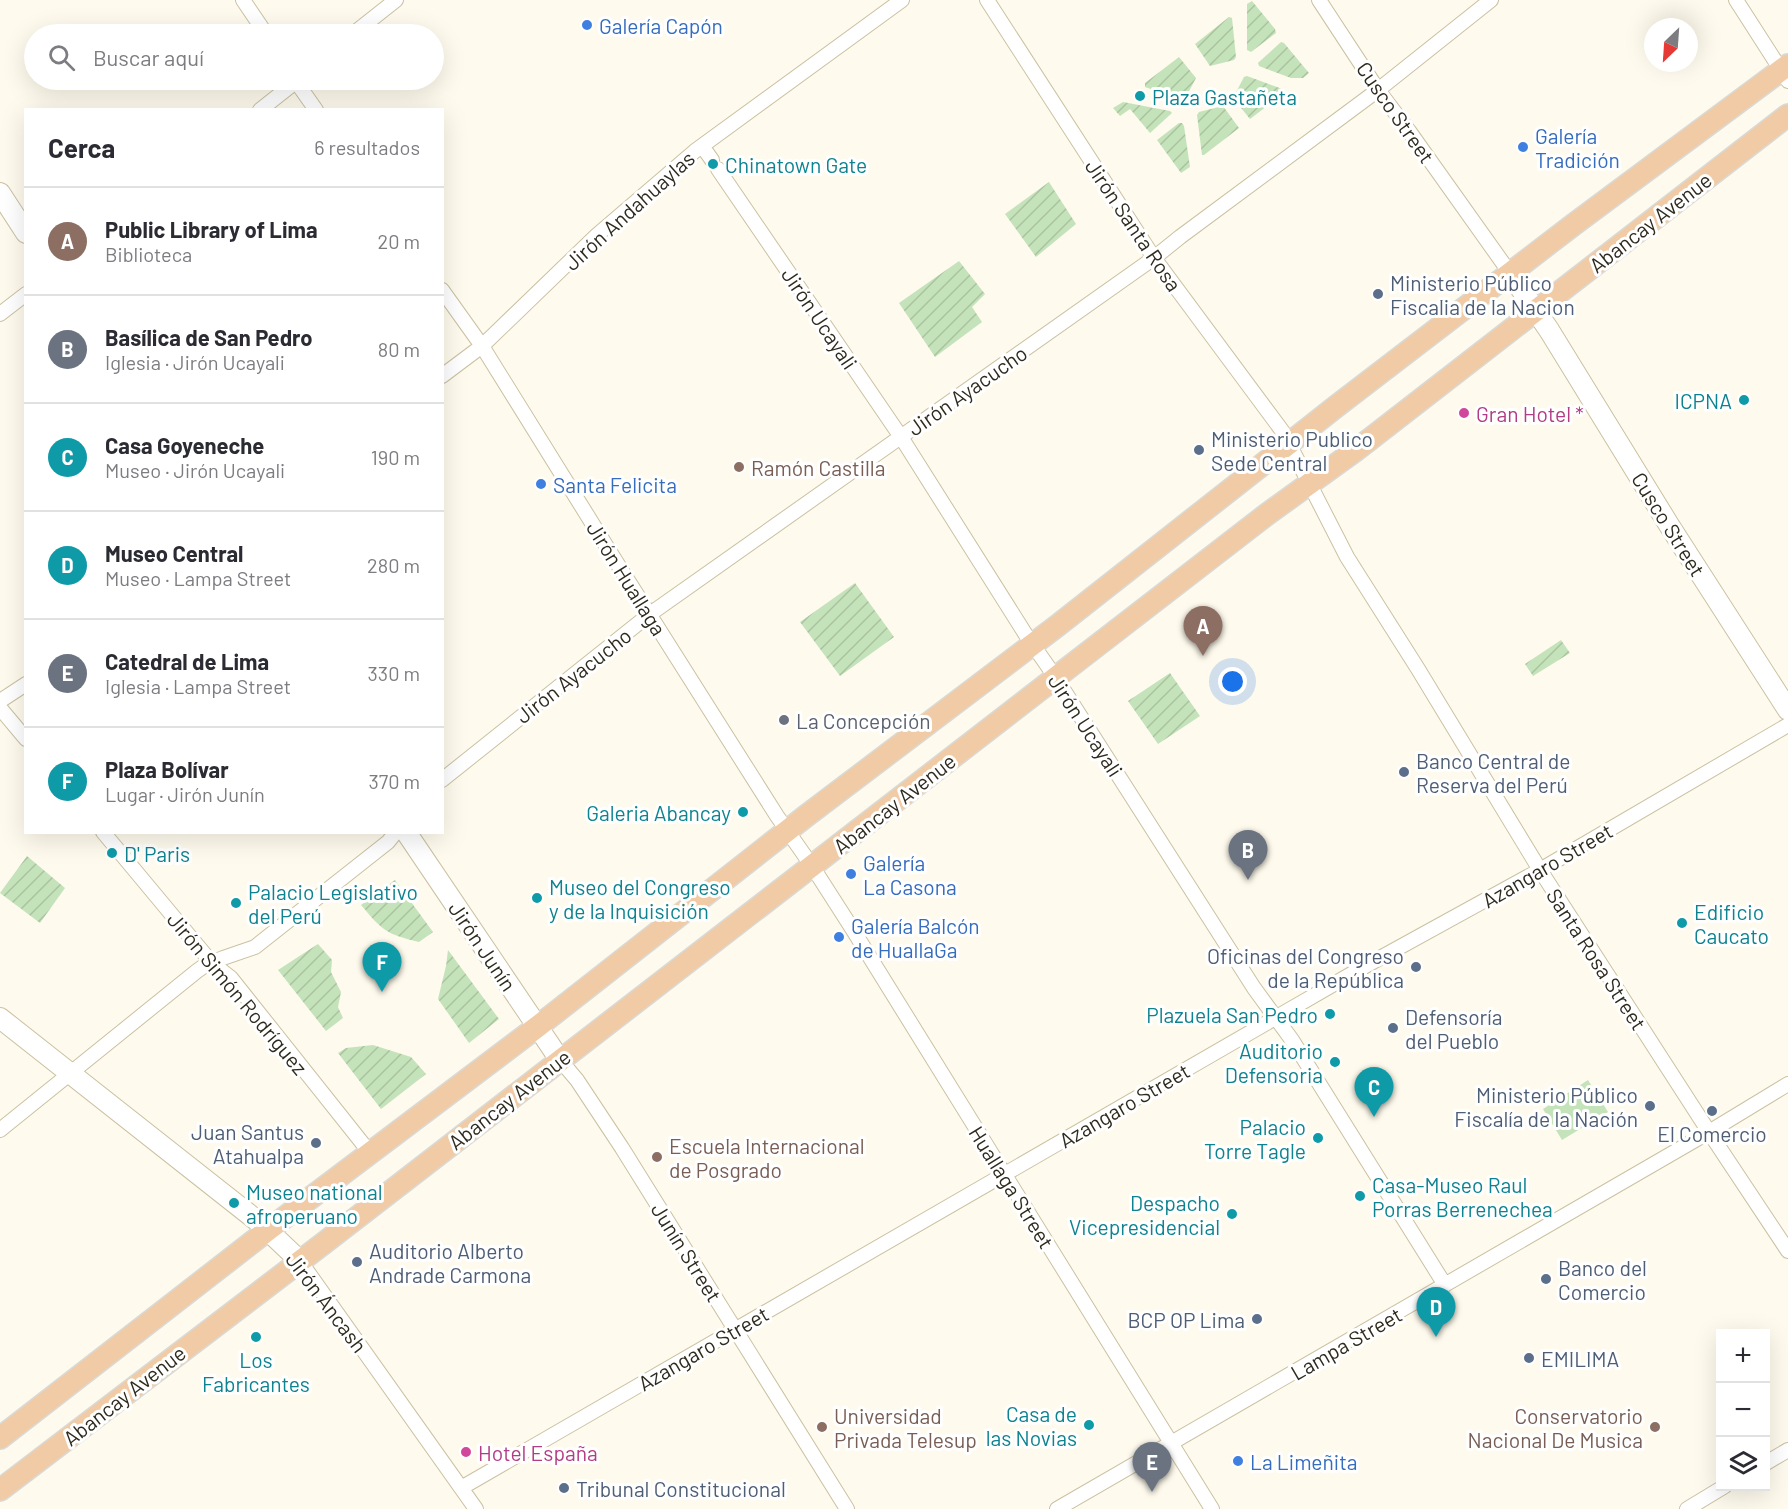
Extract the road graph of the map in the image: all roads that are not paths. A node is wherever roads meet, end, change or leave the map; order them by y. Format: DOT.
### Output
graph roads {
  1 [pos="243,0"];
  2 [pos="396,0"];
  3 [pos="902,0"];
  4 [pos="987,0"];
  5 [pos="1319,0"];
  6 [pos="1491,0"];
  7 [pos="1736,0"];
  8 [pos="259,24"];
  9 [pos="366,24"];
  10 [pos="1786,72"];
  11 [pos="284,90"];
  12 [pos="303,90"];
  13 [pos="1378,90"];
  14 [pos="262,108"];
  15 [pos="315,108"];
  16 [pos="1788,116"];
  17 [pos="702,146"];
  18 [pos="0,193"];
  19 [pos="24,230"];
  20 [pos="1154,258"];
  21 [pos="1510,273"];
  22 [pos="444,293"];
  23 [pos="24,296"];
  24 [pos="1536,310"];
  25 [pos="0,314"];
  26 [pos="482,346"];
  27 [pos="444,374"];
  28 [pos="901,437"];
  29 [pos="1289,444"];
  30 [pos="1309,484"];
  31 [pos="650,614"];
  32 [pos="1033,645"];
  33 [pos="1056,678"];
  34 [pos="24,685"];
  35 [pos="0,701"];
  36 [pos="0,708"];
  37 [pos="1788,710"];
  38 [pos="1788,725"];
  39 [pos="24,737"];
  40 [pos="444,778"];
  41 [pos="787,830"];
  42 [pos="105,834"];
  43 [pos="394,834"];
  44 [pos="407,834"];
  45 [pos="812,866"];
  46 [pos="1540,870"];
  47 [pos="212,963"];
  48 [pos="0,1018"];
  49 [pos="1276,1018"];
  50 [pos="537,1027"];
  51 [pos="560,1060"];
  52 [pos="70,1074"];
  53 [pos="1788,1084"];
  54 [pos="0,1130"];
  55 [pos="1709,1132"];
  56 [pos="371,1154"];
  57 [pos="1004,1174"];
  58 [pos="268,1230"];
  59 [pos="1788,1251"];
  60 [pos="300,1261"];
  61 [pos="1445,1286"];
  62 [pos="736,1330"];
  63 [pos="0,1438"];
  64 [pos="1171,1444"];
  65 [pos="1788,1450"];
  66 [pos="1770,1461"];
  67 [pos="461,1488"];
  68 [pos="0,1490"];
  69 [pos="1717,1491"];
  70 [pos="476,1509"];
  71 [pos="848,1509"];
  72 [pos="1057,1509"];
  73 [pos="1212,1509"];
  74 [pos="1687,1509"];
  1 -- 8 [label="street"];
  2 -- 9 [label="street"];
  3 -- 17 [label="street, Jirón Andahuaylas"];
  4 -- 20 [label="street, Jirón Santa Rosa"];
  5 -- 13 [label="street, Cusco Street"];
  6 -- 13 [label="street, Jirón Ayacucho"];
  7 -- 10 [label="street"];
  10 -- 21 [label="main road, Abancay Avenue"];
  11 -- 14 [label="street"];
  12 -- 15 [label="street"];
  13 -- 20 [label="street, Jirón Ayacucho"];
  13 -- 21 [label="street, Cusco Street"];
  16 -- 24 [label="main road, Abancay Avenue"];
  17 -- 26 [label="street, Jirón Andahuaylas"];
  17 -- 28 [label="street, Jirón Ucayali"];
  18 -- 19 [label="street"];
  20 -- 28 [label="street, Jirón Ayacucho"];
  20 -- 29 [label="street, Jirón Santa Rosa"];
  21 -- 24 [label="street, Cusco Street"];
  21 -- 29 [label="main road, Abancay Avenue"];
  22 -- 26 [label="street, Jirón Huallaga"];
  23 -- 25 [label="street"];
  24 -- 30 [label="main road, Abancay Avenue"];
  24 -- 37 [label="street, Cusco Street"];
  26 -- 27 [label="street, Jirón Andahuaylas"];
  26 -- 31 [label="street, Jirón Huallaga"];
  28 -- 31 [label="street, Jirón Ayacucho"];
  28 -- 32 [label="street, Jirón Ucayali"];
  29 -- 30 [label="street, Santa Rosa Street"];
  29 -- 32 [label="main road, Abancay Avenue"];
  30 -- 33 [label="main road, Abancay Avenue"];
  30 -- 46 [label="street, Santa Rosa Street"];
  31 -- 40 [label="street, Jirón Ayacucho"];
  31 -- 41 [label="street, Jirón Huallaga"];
  32 -- 33 [label="street, Jirón Ucayali"];
  32 -- 41 [label="main road, Abancay Avenue"];
  33 -- 45 [label="main road, Abancay Avenue"];
  33 -- 49 [label="street, Jirón Ucayali"];
  34 -- 35 [label="street"];
  36 -- 39 [label="street"];
  38 -- 46 [label="street, Azangaro Street"];
  41 -- 45 [label="street, Jirón Huallaga"];
  41 -- 50 [label="main road, Abancay Avenue"];
  42 -- 47 [label="street, Jirón Simón Rodríguez"];
  43 -- 47 [label="street"];
  44 -- 50 [label="street, Jirón Junín"];
  45 -- 51 [label="main road, Abancay Avenue"];
  45 -- 57 [label="street, Huallaga Street"];
  46 -- 49 [label="street, Azangaro Street"];
  46 -- 55 [label="street, Santa Rosa Street"];
  47 -- 52 [label="street"];
  47 -- 56 [label="street, Jirón Simón Rodríguez"];
  48 -- 52 [label="street, Jirón Áncash"];
  49 -- 57 [label="street, Azangaro Street"];
  49 -- 61 [label="street, Jirón Ucayali"];
  50 -- 51 [label="street, Jirón Junín"];
  50 -- 56 [label="main road, Abancay Avenue"];
  51 -- 60 [label="main road, Abancay Avenue"];
  51 -- 62 [label="street, Junín Street"];
  52 -- 54 [label="street"];
  52 -- 58 [label="street, Jirón Áncash"];
  53 -- 55 [label="street, Lampa Street"];
  55 -- 59 [label="street, Santa Rosa Street"];
  55 -- 61 [label="street, Lampa Street"];
  56 -- 58 [label="main road, Abancay Avenue"];
  57 -- 62 [label="street, Azangaro Street"];
  57 -- 64 [label="street, Huallaga Street"];
  58 -- 60 [label="street, Jirón Áncash"];
  58 -- 63 [label="main road, Abancay Avenue"];
  60 -- 67 [label="street, Jirón Áncash"];
  60 -- 68 [label="main road, Abancay Avenue"];
  61 -- 64 [label="street, Lampa Street"];
  62 -- 67 [label="street, Azangaro Street"];
  62 -- 71 [label="street, Junín Street"];
  64 -- 72 [label="street, Lampa Street"];
  64 -- 73 [label="street, Huallaga Street"];
  65 -- 66 [label="street"];
  67 -- 70 [label="street, Jirón Áncash"];
  69 -- 74 [label="street"];
}
